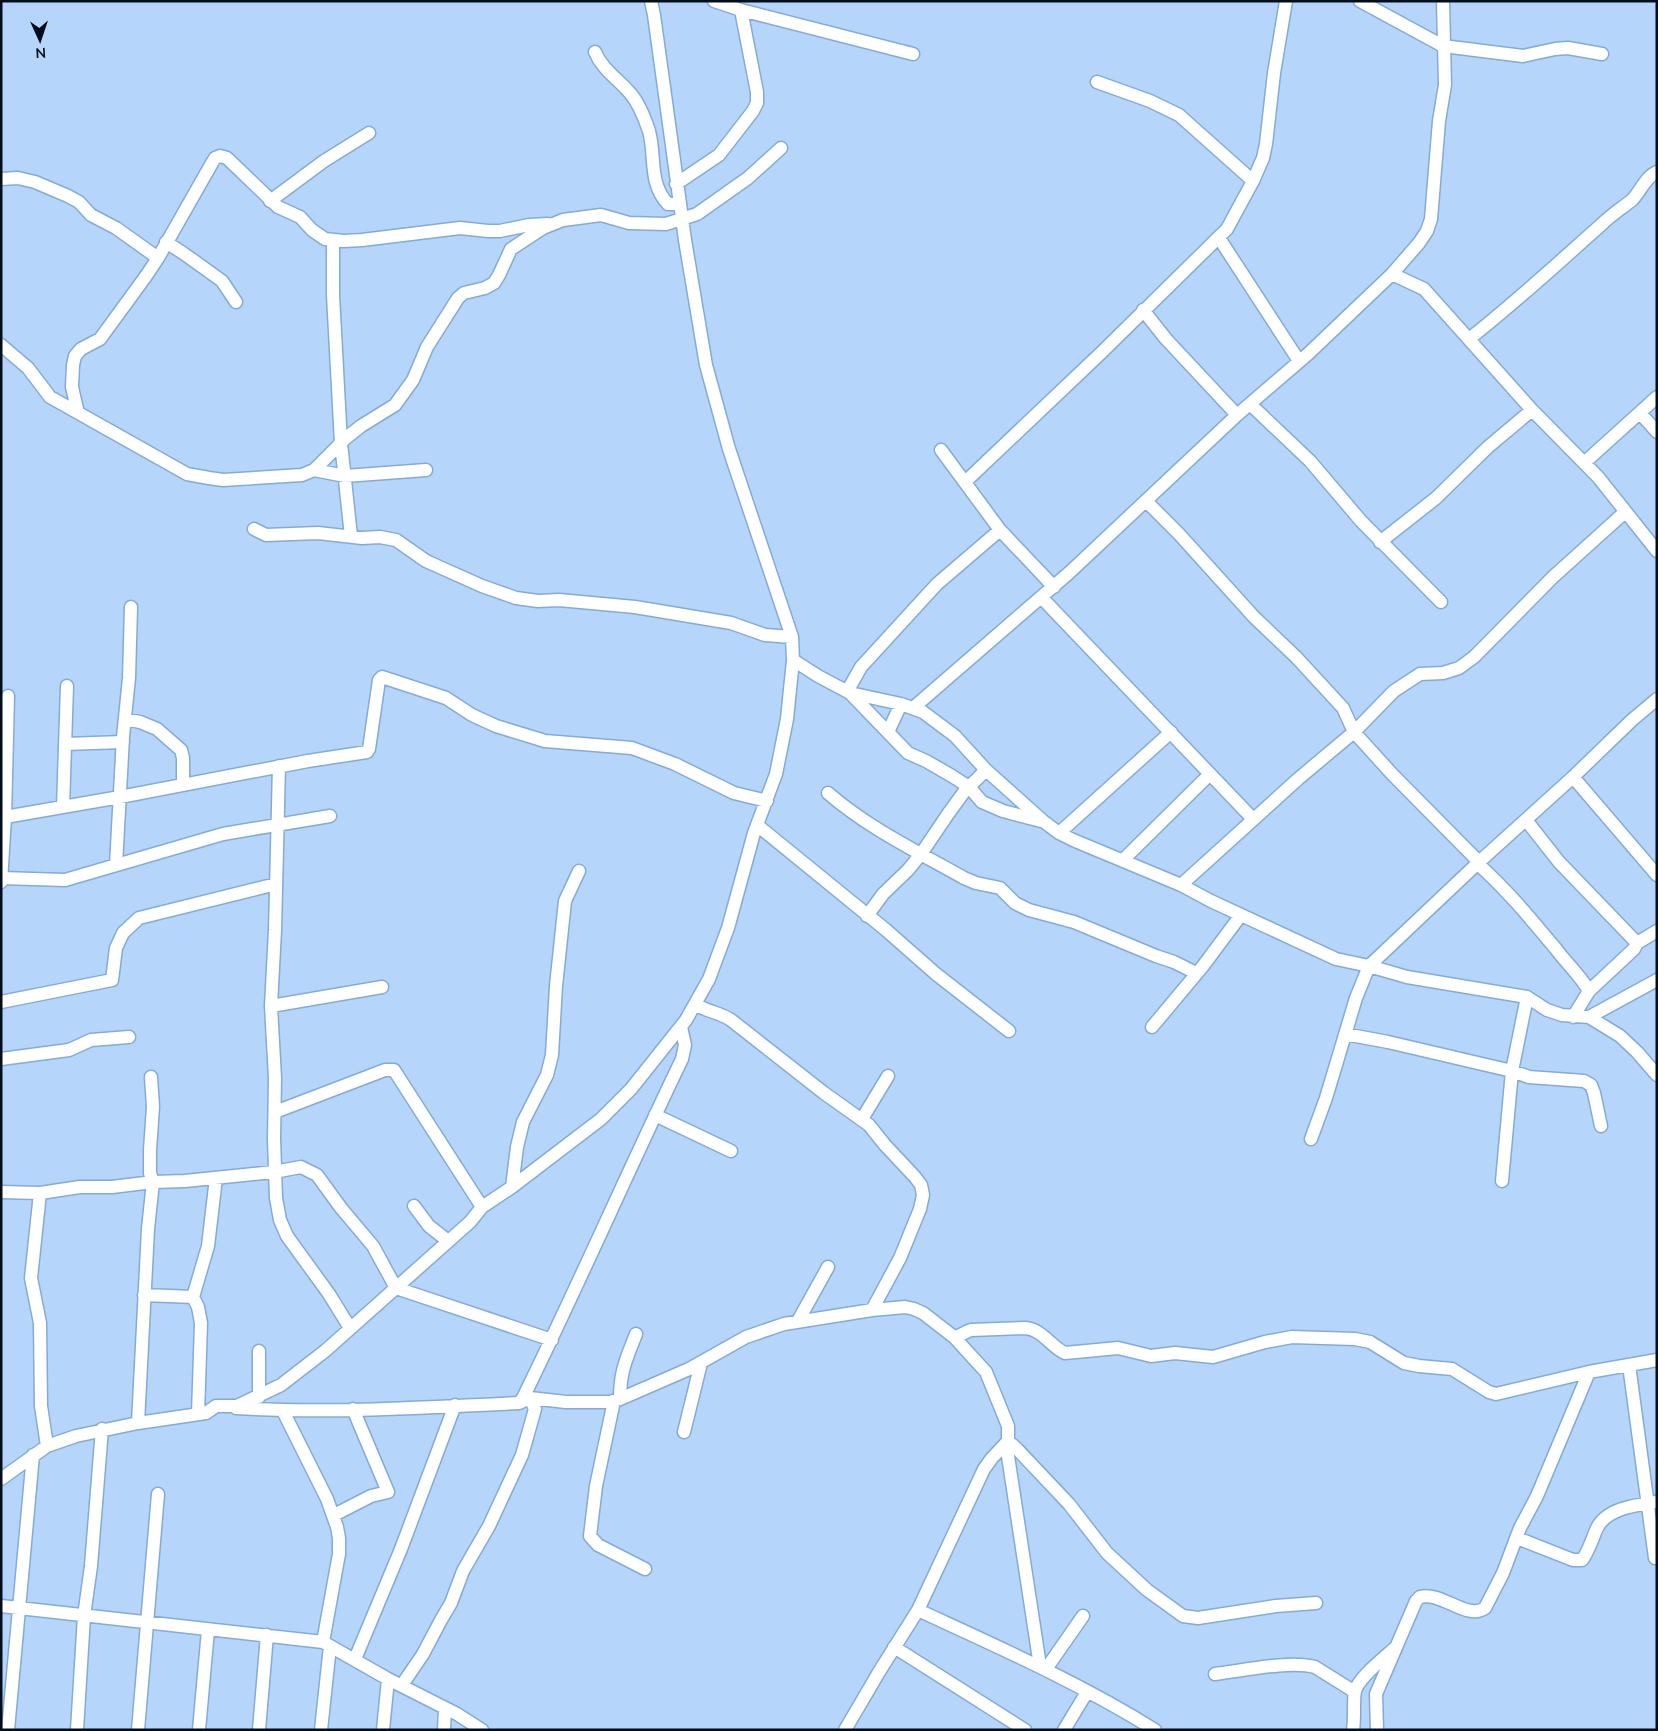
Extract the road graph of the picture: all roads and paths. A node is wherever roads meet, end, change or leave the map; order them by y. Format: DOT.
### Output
graph roads {
  1 [pos="651,1"];
  2 [pos="714,1"];
  3 [pos="1286,1"];
  4 [pos="1360,1"];
  5 [pos="1443,1"];
  6 [pos="741,10"];
  7 [pos="1443,46"];
  8 [pos="595,52"];
  9 [pos="913,54"];
  10 [pos="1602,54"];
  11 [pos="1097,82"];
  12 [pos="369,133"];
  13 [pos="781,148"];
  14 [pos="1657,172"];
  15 [pos="1,179"];
  16 [pos="1252,181"];
  17 [pos="676,184"];
  18 [pos="270,201"];
  19 [pos="679,204"];
  20 [pos="682,218"];
  21 [pos="553,224"];
  22 [pos="1219,238"];
  23 [pos="333,240"];
  24 [pos="166,242"];
  25 [pos="158,258"];
  26 [pos="1392,274"];
  27 [pos="236,302"];
  28 [pos="1143,310"];
  29 [pos="1469,339"];
  30 [pos="1,345"];
  31 [pos="1299,362"];
  32 [pos="1657,397"];
  33 [pos="1250,404"];
  34 [pos="1532,410"];
  35 [pos="78,412"];
  36 [pos="1640,413"];
  37 [pos="1237,414"];
  38 [pos="1657,432"];
  39 [pos="341,443"];
  40 [pos="941,450"];
  41 [pos="1584,463"];
  42 [pos="314,470"];
  43 [pos="426,470"];
  44 [pos="345,476"];
  45 [pos="965,482"];
  46 [pos="1146,501"];
  47 [pos="1625,512"];
  48 [pos="254,529"];
  49 [pos="1000,530"];
  50 [pos="351,536"];
  51 [pos="1380,542"];
  52 [pos="1657,551"];
  53 [pos="1054,587"];
  54 [pos="1042,598"];
  55 [pos="1441,602"];
  56 [pos="131,607"];
  57 [pos="792,637"];
  58 [pos="793,660"];
  59 [pos="67,686"];
  60 [pos="849,691"];
  61 [pos="8,696"];
  62 [pos="1657,699"];
  63 [pos="907,706"];
  64 [pos="125,719"];
  65 [pos="888,732"];
  66 [pos="1171,732"];
  67 [pos="1354,732"];
  68 [pos="123,742"];
  69 [pos="65,744"];
  70 [pos="279,766"];
  71 [pos="986,770"];
  72 [pos="1210,774"];
  73 [pos="1573,777"];
  74 [pos="183,784"];
  75 [pos="969,788"];
  76 [pos="828,793"];
  77 [pos="120,797"];
  78 [pos="767,801"];
  79 [pos="63,807"];
  80 [pos="330,816"];
  81 [pos="6,817"];
  82 [pos="1253,819"];
  83 [pos="1526,820"];
  84 [pos="1043,822"];
  85 [pos="278,825"];
  86 [pos="757,825"];
  87 [pos="1059,833"];
  88 [pos="921,854"];
  89 [pos="1123,860"];
  90 [pos="1478,863"];
  91 [pos="116,865"];
  92 [pos="579,871"];
  93 [pos="1657,875"];
  94 [pos="1,878"];
  95 [pos="1,882"];
  96 [pos="276,884"];
  97 [pos="1181,885"];
  98 [pos="1241,915"];
  99 [pos="867,916"];
  100 [pos="1657,931"];
  101 [pos="1637,943"];
  102 [pos="1369,966"];
  103 [pos="1196,973"];
  104 [pos="1657,980"];
  105 [pos="382,987"];
  106 [pos="1589,991"];
  107 [pos="1526,997"];
  108 [pos="1,1002"];
  109 [pos="696,1004"];
  110 [pos="271,1006"];
  111 [pos="1573,1017"];
  112 [pos="1589,1017"];
  113 [pos="681,1027"];
  114 [pos="1152,1027"];
  115 [pos="1008,1031"];
  116 [pos="1345,1034"];
  117 [pos="129,1037"];
  118 [pos="1,1059"];
  119 [pos="1512,1071"];
  120 [pos="1657,1075"];
  121 [pos="888,1076"];
  122 [pos="151,1077"];
  123 [pos="275,1112"];
  124 [pos="655,1115"];
  125 [pos="862,1119"];
  126 [pos="1601,1126"];
  127 [pos="1311,1139"];
  128 [pos="731,1151"];
  129 [pos="274,1172"];
  130 [pos="216,1178"];
  131 [pos="1502,1181"];
  132 [pos="153,1182"];
  133 [pos="512,1187"];
  134 [pos="1,1192"];
  135 [pos="40,1193"];
  136 [pos="414,1206"];
  137 [pos="482,1207"];
  138 [pos="448,1241"];
  139 [pos="828,1267"];
  140 [pos="396,1288"];
  141 [pos="144,1295"];
  142 [pos="193,1297"];
  143 [pos="872,1310"];
  144 [pos="798,1321"];
  145 [pos="350,1328"];
  146 [pos="636,1334"];
  147 [pos="954,1338"];
  148 [pos="552,1340"];
  149 [pos="259,1351"];
  150 [pos="1657,1360"];
  151 [pos="701,1363"];
  152 [pos="1629,1365"];
  153 [pos="1589,1372"];
  154 [pos="258,1397"];
  155 [pos="617,1400"];
  156 [pos="525,1401"];
  157 [pos="455,1405"];
  158 [pos="216,1406"];
  159 [pos="353,1409"];
  160 [pos="283,1411"];
  161 [pos="198,1414"];
  162 [pos="138,1422"];
  163 [pos="102,1429"];
  164 [pos="684,1432"];
  165 [pos="1008,1441"];
  166 [pos="46,1446"];
  167 [pos="33,1455"];
  168 [pos="1,1478"];
  169 [pos="158,1494"];
  170 [pos="1653,1503"];
  171 [pos="334,1515"];
  172 [pos="1516,1538"];
  173 [pos="1655,1558"];
  174 [pos="645,1568"];
  175 [pos="1316,1603"];
  176 [pos="1,1606"];
  177 [pos="18,1609"];
  178 [pos="918,1610"];
  179 [pos="84,1616"];
  180 [pos="1083,1616"];
  181 [pos="146,1623"];
  182 [pos="208,1630"];
  183 [pos="267,1635"];
  184 [pos="327,1644"];
  185 [pos="894,1647"];
  186 [pos="1397,1647"];
  187 [pos="354,1659"];
  188 [pos="1043,1668"];
  189 [pos="1215,1674"];
  190 [pos="388,1679"];
  191 [pos="402,1685"];
  192 [pos="1088,1692"];
  193 [pos="1355,1692"];
  194 [pos="445,1708"];
  195 [pos="8,1730"];
  196 [pos="77,1730"];
  197 [pos="138,1730"];
  198 [pos="199,1730"];
  199 [pos="259,1730"];
  200 [pos="321,1730"];
  201 [pos="383,1730"];
  202 [pos="444,1730"];
  203 [pos="482,1730"];
  204 [pos="845,1730"];
  205 [pos="1025,1730"];
  206 [pos="1064,1730"];
  207 [pos="1156,1730"];
  208 [pos="1353,1730"];
  209 [pos="1377,1730"];
  1 -- 17 [label="street"];
  2 -- 6 [label="street"];
  3 -- 16 [label="street"];
  4 -- 7 [label="street"];
  5 -- 7 [label="street"];
  6 -- 9 [label="street"];
  6 -- 17 [label="street"];
  7 -- 10 [label="street"];
  7 -- 26 [label="street"];
  8 -- 19 [label="street"];
  11 -- 16 [label="street"];
  12 -- 18 [label="street"];
  13 -- 20 [label="street"];
  14 -- 29 [label="street"];
  15 -- 25 [label="street"];
  16 -- 22 [label="street"];
  17 -- 19 [label="street"];
  18 -- 23 [label="street"];
  18 -- 24 [label="street"];
  19 -- 20 [label="street"];
  20 -- 21 [label="street"];
  20 -- 57 [label="street"];
  21 -- 23 [label="street"];
  21 -- 39 [label="street"];
  22 -- 28 [label="street"];
  22 -- 31 [label="street"];
  23 -- 39 [label="street"];
  24 -- 25 [label="street"];
  24 -- 27 [label="street"];
  25 -- 35 [label="street"];
  26 -- 29 [label="street"];
  26 -- 31 [label="street"];
  28 -- 37 [label="street"];
  28 -- 45 [label="street"];
  29 -- 34 [label="street"];
  30 -- 35 [label="street"];
  31 -- 33 [label="street"];
  32 -- 36 [label="street"];
  33 -- 37 [label="street"];
  33 -- 51 [label="street"];
  34 -- 41 [label="street"];
  34 -- 51 [label="street"];
  35 -- 42 [label="street"];
  36 -- 38 [label="street"];
  36 -- 41 [label="street"];
  37 -- 46 [label="street"];
  39 -- 42 [label="street"];
  39 -- 44 [label="street"];
  40 -- 45 [label="street"];
  41 -- 47 [label="street"];
  42 -- 44 [label="street"];
  43 -- 44 [label="street"];
  44 -- 50 [label="street"];
  45 -- 49 [label="street"];
  46 -- 53 [label="street"];
  46 -- 67 [label="street"];
  47 -- 52 [label="street"];
  47 -- 67 [label="street"];
  48 -- 50 [label="street"];
  49 -- 53 [label="street"];
  49 -- 60 [label="street"];
  50 -- 57 [label="street"];
  51 -- 55 [label="street"];
  53 -- 54 [label="street"];
  54 -- 63 [label="street"];
  54 -- 66 [label="street"];
  56 -- 64 [label="street"];
  57 -- 58 [label="street"];
  58 -- 60 [label="street"];
  58 -- 78 [label="street"];
  59 -- 69 [label="street"];
  60 -- 63 [label="street"];
  60 -- 65 [label="street"];
  61 -- 81 [label="street"];
  62 -- 73 [label="street"];
  63 -- 65 [label="street"];
  63 -- 71 [label="street"];
  64 -- 68 [label="street"];
  64 -- 74 [label="street"];
  65 -- 75 [label="street"];
  66 -- 72 [label="street"];
  66 -- 87 [label="street"];
  67 -- 82 [label="street"];
  67 -- 90 [label="street"];
  68 -- 69 [label="street"];
  68 -- 77 [label="street"];
  69 -- 79 [label="street"];
  70 -- 74 [label="street"];
  70 -- 78 [label="street"];
  70 -- 85 [label="street"];
  71 -- 75 [label="street"];
  71 -- 84 [label="street"];
  72 -- 82 [label="street"];
  72 -- 89 [label="street"];
  73 -- 83 [label="street"];
  73 -- 93 [label="street"];
  74 -- 77 [label="street"];
  75 -- 84 [label="street"];
  75 -- 88 [label="street"];
  76 -- 88 [label="street"];
  77 -- 79 [label="street"];
  77 -- 91 [label="street"];
  78 -- 86 [label="street"];
  79 -- 81 [label="street"];
  80 -- 85 [label="street"];
  81 -- 94 [label="street"];
  82 -- 97 [label="street"];
  83 -- 90 [label="street"];
  83 -- 101 [label="street"];
  84 -- 87 [label="street"];
  85 -- 91 [label="street"];
  85 -- 96 [label="street"];
  86 -- 99 [label="street"];
  86 -- 109 [label="street"];
  87 -- 89 [label="street"];
  88 -- 99 [label="street"];
  88 -- 103 [label="street"];
  89 -- 97 [label="street"];
  90 -- 102 [label="street"];
  90 -- 106 [label="street"];
  91 -- 94 [label="street"];
  92 -- 133 [label="street"];
  94 -- 95 [label="street"];
  96 -- 108 [label="street"];
  96 -- 110 [label="street"];
  97 -- 98 [label="street"];
  98 -- 102 [label="street"];
  98 -- 103 [label="street"];
  99 -- 115 [label="street"];
  100 -- 101 [label="street"];
  101 -- 106 [label="street"];
  102 -- 107 [label="street"];
  102 -- 116 [label="street"];
  103 -- 114 [label="street"];
  104 -- 112 [label="street"];
  105 -- 110 [label="street"];
  106 -- 111 [label="street"];
  107 -- 111 [label="street"];
  107 -- 119 [label="street"];
  109 -- 113 [label="street"];
  109 -- 125 [label="street"];
  110 -- 123 [label="street"];
  111 -- 112 [label="street"];
  112 -- 120 [label="street"];
  113 -- 124 [label="street"];
  113 -- 133 [label="street"];
  116 -- 119 [label="street"];
  116 -- 127 [label="street"];
  117 -- 118 [label="street"];
  119 -- 126 [label="street"];
  119 -- 131 [label="street"];
  121 -- 125 [label="street"];
  122 -- 132 [label="street"];
  123 -- 129 [label="street"];
  123 -- 137 [label="street"];
  124 -- 128 [label="street"];
  124 -- 148 [label="street"];
  125 -- 143 [label="street"];
  129 -- 130 [label="street"];
  129 -- 140 [label="street"];
  129 -- 145 [label="street"];
  130 -- 132 [label="street"];
  130 -- 142 [label="street"];
  132 -- 135 [label="street"];
  132 -- 141 [label="street"];
  133 -- 137 [label="street"];
  134 -- 135 [label="street"];
  135 -- 166 [label="street"];
  136 -- 138 [label="street"];
  137 -- 138 [label="street"];
  138 -- 140 [label="street"];
  139 -- 144 [label="street"];
  140 -- 145 [label="street"];
  140 -- 148 [label="street"];
  141 -- 142 [label="street"];
  141 -- 162 [label="street"];
  142 -- 161 [label="street"];
  143 -- 144 [label="street"];
  143 -- 147 [label="street"];
  144 -- 151 [label="street"];
  145 -- 154 [label="street"];
  146 -- 155 [label="street"];
  147 -- 153 [label="street"];
  147 -- 165 [label="street"];
  148 -- 156 [label="street"];
  149 -- 154 [label="street"];
  150 -- 152 [label="street"];
  151 -- 155 [label="street"];
  151 -- 164 [label="street"];
  152 -- 153 [label="street"];
  152 -- 170 [label="street"];
  153 -- 172 [label="street"];
  154 -- 158 [label="street"];
  155 -- 156 [label="street"];
  155 -- 174 [label="street"];
  156 -- 157 [label="street"];
  156 -- 191 [label="street"];
  157 -- 159 [label="street"];
  157 -- 187 [label="street"];
  158 -- 160 [label="street"];
  158 -- 161 [label="street"];
  159 -- 160 [label="street"];
  159 -- 171 [label="street"];
  160 -- 171 [label="street"];
  161 -- 162 [label="street"];
  162 -- 163 [label="street"];
  163 -- 166 [label="street"];
  163 -- 179 [label="street"];
  165 -- 175 [label="street"];
  165 -- 178 [label="street"];
  165 -- 188 [label="street"];
  166 -- 167 [label="street"];
  167 -- 168 [label="street"];
  167 -- 177 [label="street"];
  169 -- 181 [label="street"];
  170 -- 172 [label="street"];
  170 -- 173 [label="street"];
  171 -- 184 [label="street"];
  172 -- 186 [label="street"];
  176 -- 177 [label="street"];
  177 -- 179 [label="street"];
  177 -- 195 [label="street"];
  178 -- 185 [label="street"];
  178 -- 188 [label="street"];
  179 -- 181 [label="street"];
  179 -- 196 [label="street"];
  180 -- 188 [label="street"];
  181 -- 182 [label="street"];
  181 -- 197 [label="street"];
  182 -- 183 [label="street"];
  182 -- 198 [label="street"];
  183 -- 184 [label="street"];
  183 -- 199 [label="street"];
  184 -- 187 [label="street"];
  184 -- 200 [label="street"];
  185 -- 204 [label="street"];
  185 -- 205 [label="street"];
  186 -- 193 [label="street"];
  186 -- 209 [label="street"];
  187 -- 190 [label="street"];
  188 -- 192 [label="street"];
  189 -- 193 [label="street"];
  190 -- 191 [label="street"];
  190 -- 201 [label="street"];
  191 -- 194 [label="street"];
  192 -- 206 [label="street"];
  192 -- 207 [label="street"];
  193 -- 208 [label="street"];
  194 -- 202 [label="street"];
  194 -- 203 [label="street"];
}
